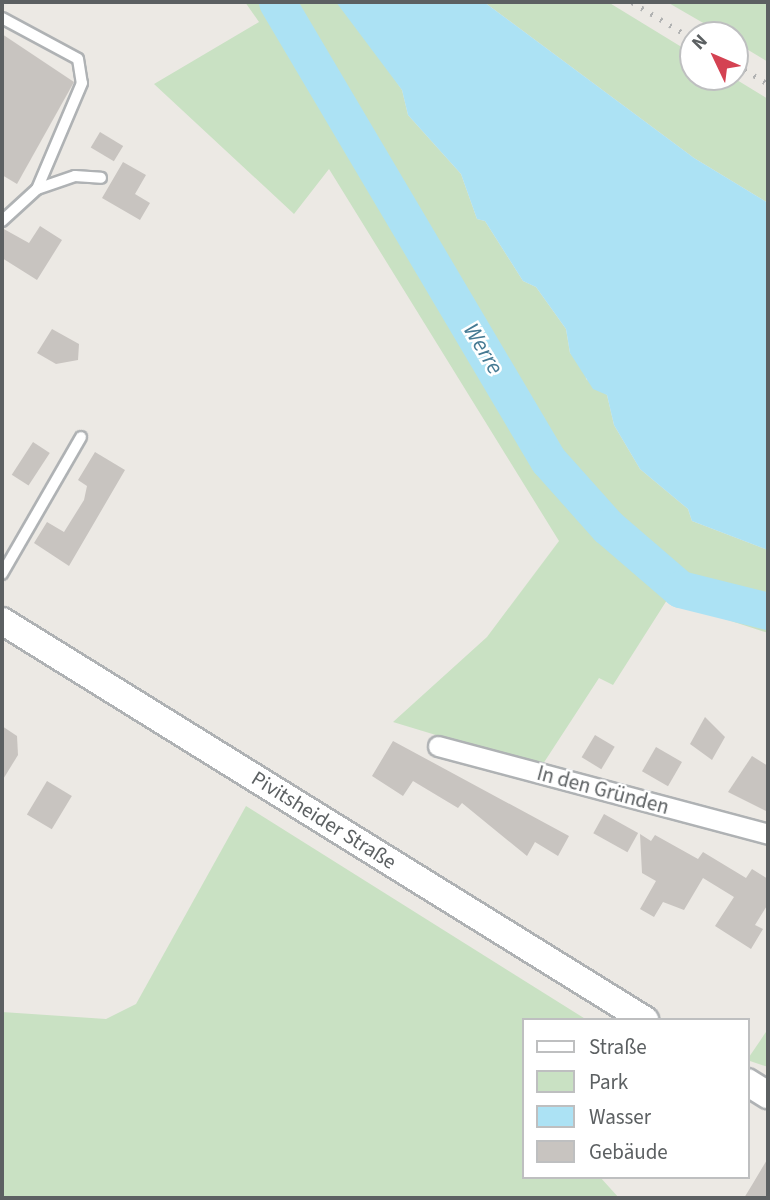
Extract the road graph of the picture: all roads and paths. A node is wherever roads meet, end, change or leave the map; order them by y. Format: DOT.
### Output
graph roads {
  1 [pos="2,19"];
  2 [pos="101,178"];
  3 [pos="37,189"];
  4 [pos="2,220"];
  5 [pos="81,437"];
  6 [pos="2,573"];
  7 [pos="2,621"];
  8 [pos="439,746"];
  9 [pos="768,834"];
  10 [pos="642,1018"];
  11 [pos="749,1083"];
  12 [pos="768,1094"];
  1 -- 3 [label="lane"];
  2 -- 3 [label="lane"];
  3 -- 4 [label="lane"];
  5 -- 6 [label="lane"];
  7 -- 10 [label="main road, Pivitsheider Straße"];
  8 -- 9 [label="street, In den Gründen"];
  11 -- 12 [label="main road"];
}
